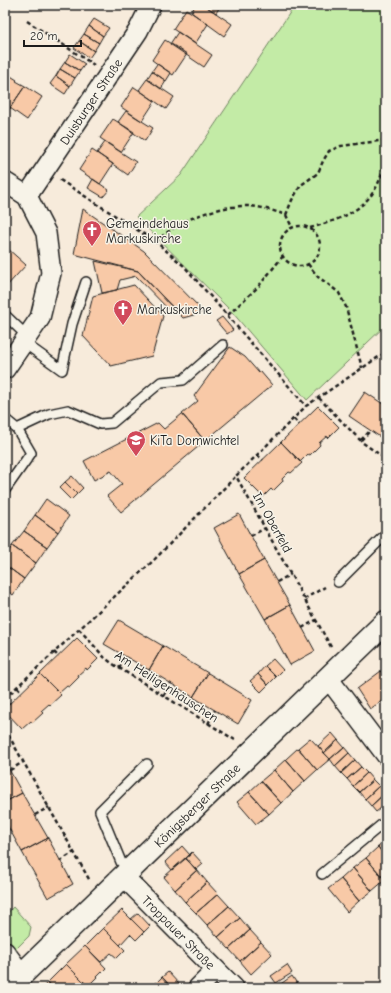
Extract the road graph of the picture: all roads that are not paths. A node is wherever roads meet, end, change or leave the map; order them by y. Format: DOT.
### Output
graph roads {
  1 [pos="151,5"];
  2 [pos="5,182"];
  3 [pos="27,196"];
  4 [pos="86,282"];
  5 [pos="5,315"];
  6 [pos="25,339"];
  7 [pos="222,345"];
  8 [pos="5,369"];
  9 [pos="5,419"];
  10 [pos="17,429"];
  11 [pos="5,490"];
  12 [pos="386,540"];
  13 [pos="338,582"];
  14 [pos="386,622"];
  15 [pos="334,672"];
  16 [pos="386,755"];
  17 [pos="147,764"];
  18 [pos="386,821"];
  19 [pos="126,873"];
  20 [pos="322,874"];
  21 [pos="5,952"];
  22 [pos="216,970"];
  23 [pos="15,981"];
  24 [pos="198,988"];
  25 [pos="234,988"];
  1 -- 3 [label="street, Duisburger Straße"];
  2 -- 3 [label="street"];
  3 -- 6 [label="street"];
  4 -- 6 [label="lane"];
  5 -- 6 [label="lane"];
  6 -- 8 [label="street"];
  7 -- 10 [label="lane"];
  9 -- 10 [label="lane"];
  10 -- 11 [label="lane"];
  12 -- 13 [label="lane"];
  14 -- 15 [label="street, Königsberger Straße"];
  15 -- 16 [label="street"];
  15 -- 19 [label="street, Königsberger Straße"];
  17 -- 19 [label="lane"];
  18 -- 20 [label="lane"];
  19 -- 22 [label="street, Troppauer Straße"];
  19 -- 23 [label="street, Königsberger Straße"];
  21 -- 23 [label="street"];
  22 -- 24 [label="street"];
  22 -- 25 [label="street, Troppauer Straße"];
}
